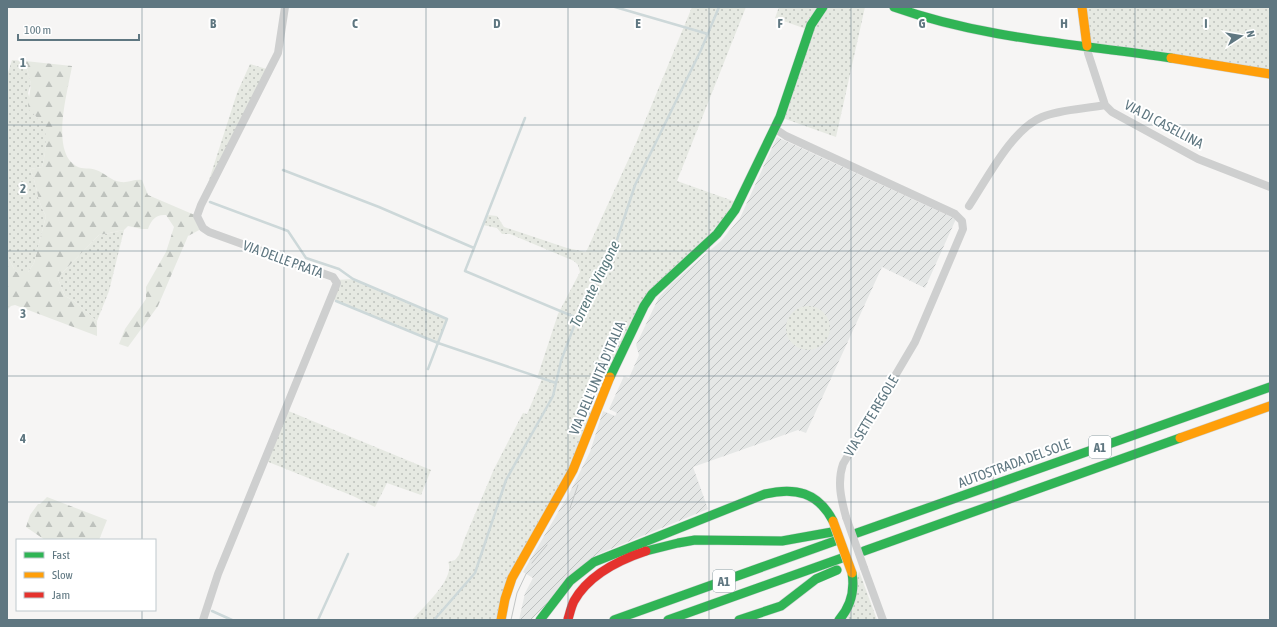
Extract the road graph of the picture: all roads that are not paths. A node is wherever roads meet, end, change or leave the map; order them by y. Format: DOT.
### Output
graph roads {
  1 [pos="285,7"];
  2 [pos="823,7"];
  3 [pos="894,7"];
  4 [pos="1082,7"];
  5 [pos="1087,46"];
  6 [pos="1270,74"];
  7 [pos="1105,105"];
  8 [pos="774,128"];
  9 [pos="1270,187"];
  10 [pos="968,206"];
  11 [pos="1270,386"];
  12 [pos="1270,406"];
  13 [pos="856,529"];
  14 [pos="865,554"];
  15 [pos="846,566"];
  16 [pos="568,619"];
  17 [pos="203,620"];
  18 [pos="501,620"];
  19 [pos="540,620"];
  20 [pos="614,620"];
  21 [pos="668,620"];
  22 [pos="740,620"];
  23 [pos="839,620"];
  24 [pos="883,620"];
  1 -- 17 [label="street, VIA DELLE PRATA"];
  2 -- 8 [label="main road"];
  3 -- 5 [label="main road"];
  4 -- 5 [label="main road, VIA DI CASELLINA"];
  5 -- 6 [label="main road"];
  5 -- 7 [label="street, VIA DI CASELLINA"];
  7 -- 9 [label="street, VIA DI CASELLINA"];
  7 -- 10 [label="street"];
  8 -- 18 [label="main road, VIA DELL'UNITÀ D'ITALIA"];
  8 -- 24 [label="street, VIA SETTE REGOLE, bridge"];
  11 -- 13 [label="main road, AUTOSTRADA DEL SOLE / A1"];
  12 -- 14 [label="main road, A1"];
  15 -- 19 [label="main road, bridge"];
  15 -- 21 [label="main road, A1"];
  15 -- 22 [label="main road"];
  15 -- 23 [label="main road"];
  16 -- 20 [label="main road, A1"];
}
